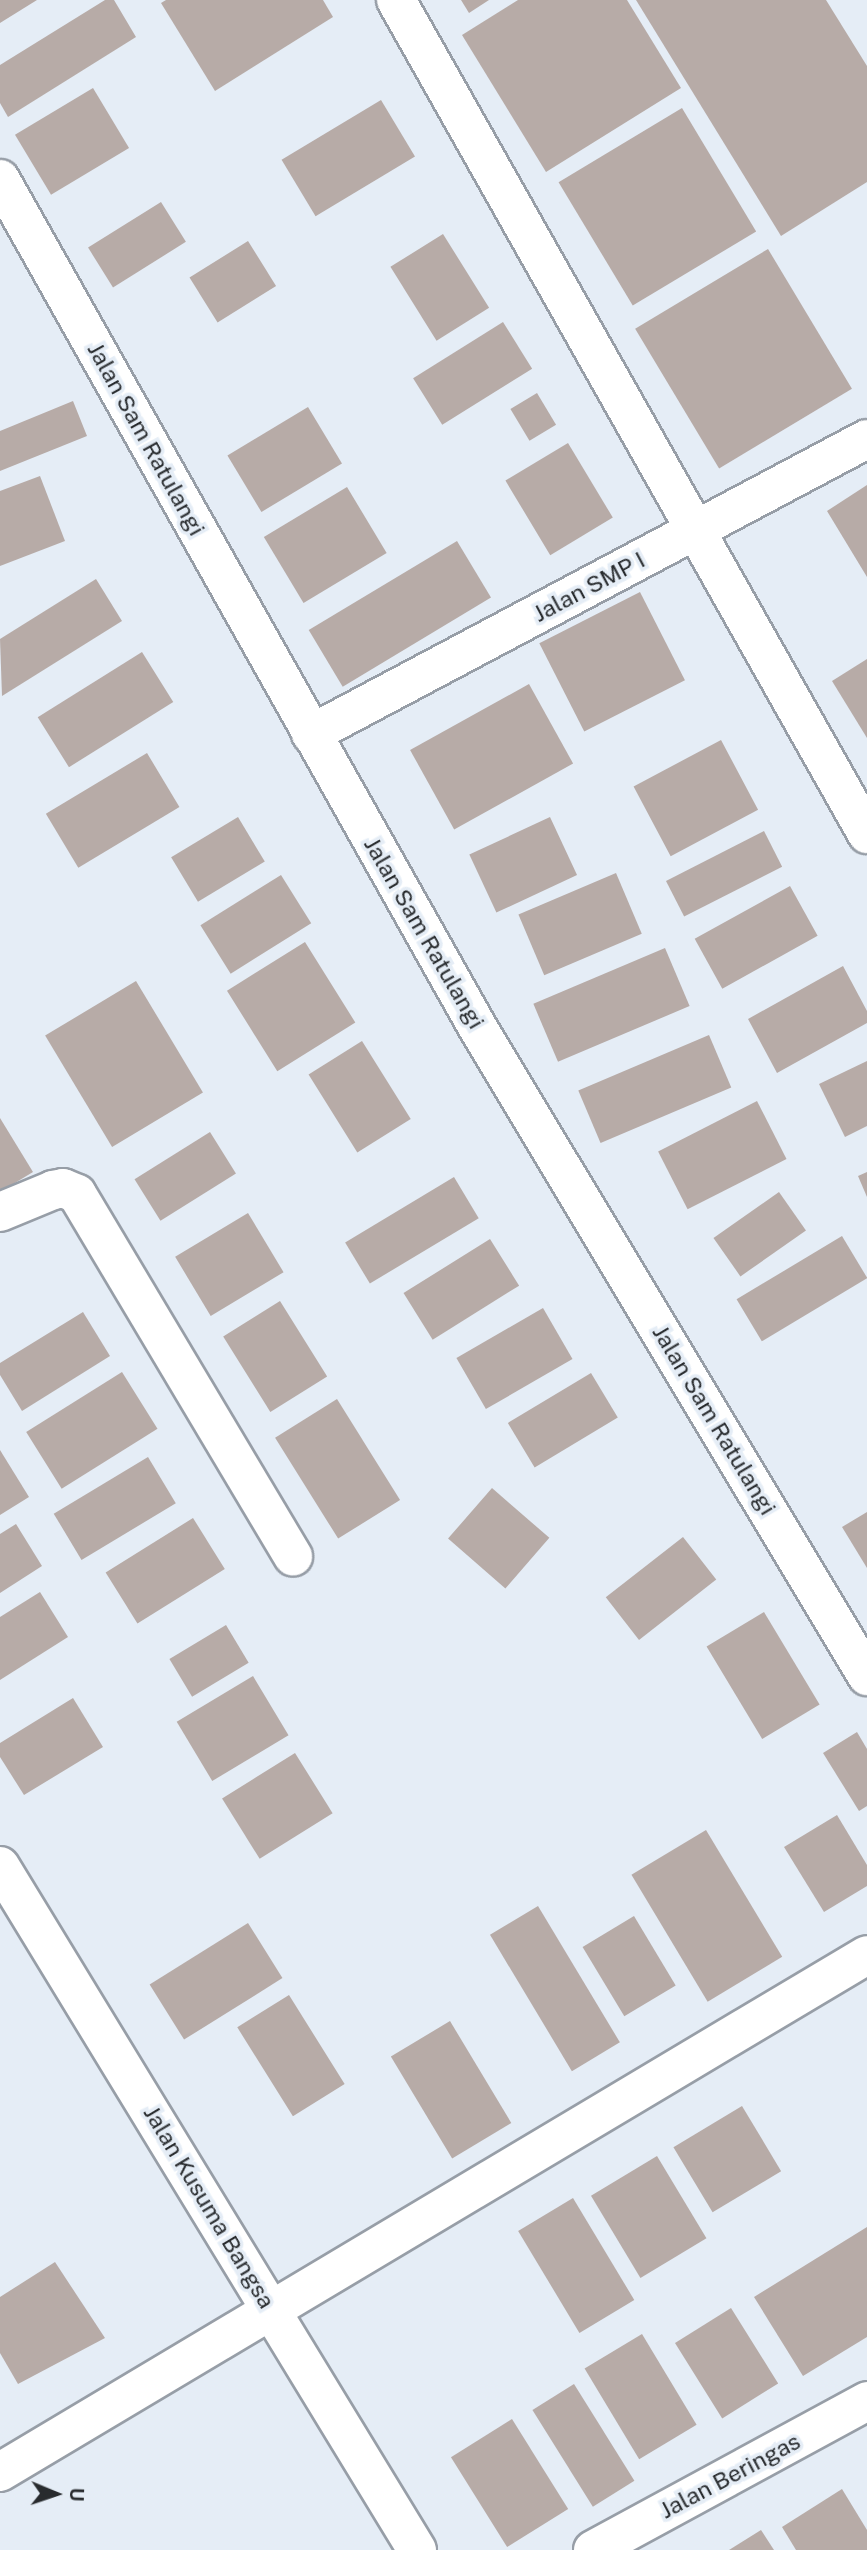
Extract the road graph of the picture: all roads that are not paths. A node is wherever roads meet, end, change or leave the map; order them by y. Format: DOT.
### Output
graph roads {
  1 [pos="396,0"];
  2 [pos="0,179"];
  3 [pos="867,439"];
  4 [pos="699,529"];
  5 [pos="311,734"];
  6 [pos="867,834"];
  7 [pos="0,1212"];
  8 [pos="293,1558"];
  9 [pos="867,1675"];
  10 [pos="0,1866"];
  11 [pos="867,1955"];
  12 [pos="272,2310"];
  13 [pos="867,2401"];
  14 [pos="0,2472"];
  15 [pos="417,2550"];
  16 [pos="593,2550"];
  1 -- 4 [label="street"];
  2 -- 5 [label="street, Jalan Sam Ratulangi"];
  3 -- 4 [label="street, Jalan SMP I"];
  4 -- 5 [label="street, Jalan SMP I"];
  4 -- 6 [label="street"];
  5 -- 9 [label="street, Jalan Sam Ratulangi"];
  7 -- 8 [label="street"];
  10 -- 12 [label="street, Jalan Kusuma Bangsa"];
  11 -- 12 [label="street"];
  12 -- 14 [label="street"];
  12 -- 15 [label="street, Jalan Kusuma Bangsa"];
  13 -- 16 [label="street, Jalan Beringas"];
}
